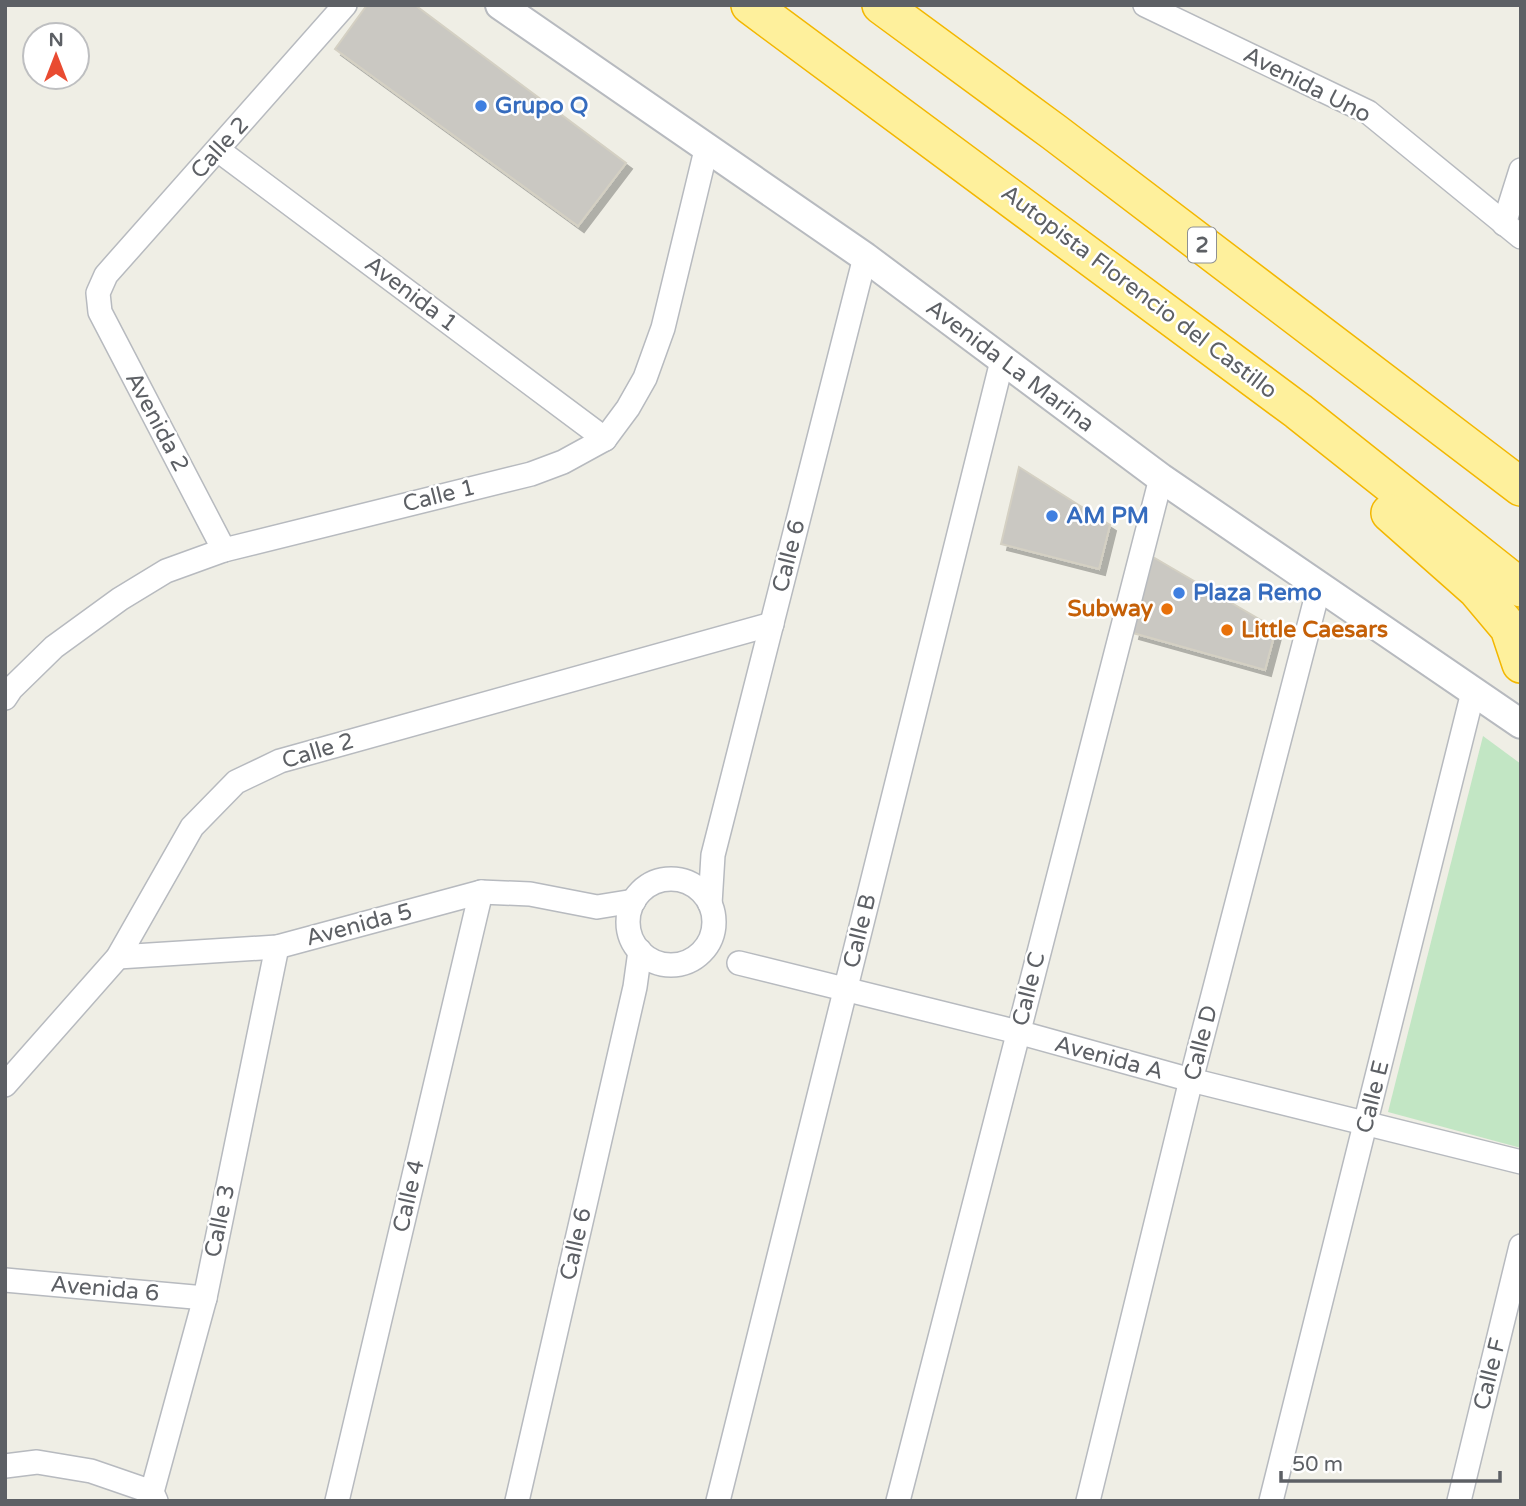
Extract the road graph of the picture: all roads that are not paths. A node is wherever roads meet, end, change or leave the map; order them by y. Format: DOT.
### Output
graph roads {
  1 [pos="345,5"];
  2 [pos="500,5"];
  3 [pos="750,5"];
  4 [pos="881,5"];
  5 [pos="1145,5"];
  6 [pos="706,146"];
  7 [pos="218,150"];
  8 [pos="1521,170"];
  9 [pos="1512,231"];
  10 [pos="865,257"];
  11 [pos="98,292"];
  12 [pos="1002,361"];
  13 [pos="1298,411"];
  14 [pos="605,439"];
  15 [pos="1160,478"];
  16 [pos="1521,487"];
  17 [pos="224,550"];
  18 [pos="1319,587"];
  19 [pos="1521,588"];
  20 [pos="772,624"];
  21 [pos="1521,664"];
  22 [pos="1473,692"];
  23 [pos="5,698"];
  24 [pos="1521,724"];
  25 [pos="713,855"];
  26 [pos="680,880"];
  27 [pos="481,892"];
  28 [pos="634,901"];
  29 [pos="710,904"];
  30 [pos="597,907"];
  31 [pos="635,943"];
  32 [pos="277,947"];
  33 [pos="118,957"];
  34 [pos="739,963"];
  35 [pos="662,964"];
  36 [pos="635,986"];
  37 [pos="845,990"];
  38 [pos="1018,1032"];
  39 [pos="1191,1080"];
  40 [pos="5,1085"];
  41 [pos="1366,1122"];
  42 [pos="1521,1162"];
  43 [pos="1521,1246"];
  44 [pos="5,1280"];
  45 [pos="205,1298"];
  46 [pos="5,1466"];
  47 [pos="154,1496"];
  48 [pos="337,1501"];
  49 [pos="517,1501"];
  50 [pos="718,1501"];
  51 [pos="898,1501"];
  52 [pos="1088,1501"];
  53 [pos="1271,1501"];
  54 [pos="1459,1501"];
  1 -- 7 [label="street, Calle 2"];
  2 -- 6 [label="street, Avenida La Marina"];
  3 -- 13 [label="highway, Autopista Florencio del Castillo"];
  4 -- 16 [label="highway, 2"];
  5 -- 9 [label="street, Avenida Uno"];
  6 -- 10 [label="street, Avenida La Marina"];
  6 -- 14 [label="street, Calle 1"];
  7 -- 11 [label="street, Calle 2"];
  7 -- 14 [label="street, Avenida 1"];
  8 -- 9 [label="street"];
  10 -- 12 [label="street, Avenida La Marina"];
  10 -- 20 [label="street, Calle 6"];
  11 -- 17 [label="street, Avenida 2"];
  12 -- 15 [label="street, Avenida La Marina"];
  12 -- 37 [label="street, Calle B"];
  13 -- 19 [label="highway, Autopista Florencio del Castillo"];
  13 -- 21 [label="highway"];
  14 -- 17 [label="street, Calle 1"];
  15 -- 18 [label="street, Avenida La Marina"];
  15 -- 38 [label="street, Calle C"];
  17 -- 23 [label="street, Calle 1"];
  18 -- 22 [label="street, Avenida La Marina"];
  18 -- 39 [label="street, Calle D"];
  20 -- 25 [label="street, Calle 6"];
  20 -- 33 [label="street, Calle 2"];
  22 -- 24 [label="street, Avenida La Marina"];
  22 -- 41 [label="street, Calle E"];
  25 -- 26 [label="street"];
  25 -- 29 [label="street, Calle 6"];
  26 -- 28 [label="street"];
  26 -- 29 [label="street"];
  27 -- 30 [label="street, Avenida 5"];
  27 -- 32 [label="street, Avenida 5"];
  27 -- 48 [label="street, Calle 4"];
  28 -- 30 [label="street, Avenida 5"];
  28 -- 31 [label="street"];
  29 -- 35 [label="street"];
  30 -- 31 [label="street, Avenida 5"];
  31 -- 35 [label="street"];
  31 -- 36 [label="street, Calle 6"];
  32 -- 33 [label="street, Avenida 5"];
  32 -- 45 [label="street, Calle 3"];
  33 -- 40 [label="street, Calle 2"];
  34 -- 37 [label="street, Avenida A"];
  35 -- 36 [label="street"];
  36 -- 49 [label="street, Calle 6"];
  37 -- 38 [label="street, Avenida A"];
  37 -- 50 [label="street, Calle B"];
  38 -- 39 [label="street, Avenida A"];
  38 -- 51 [label="street, Calle C"];
  39 -- 41 [label="street, Avenida A"];
  39 -- 52 [label="street, Calle D"];
  41 -- 42 [label="street, Avenida A"];
  41 -- 53 [label="street, Calle E"];
  43 -- 54 [label="street, Calle F"];
  44 -- 45 [label="street, Avenida 6"];
  45 -- 47 [label="street, Calle 3"];
  46 -- 47 [label="street"];
}
